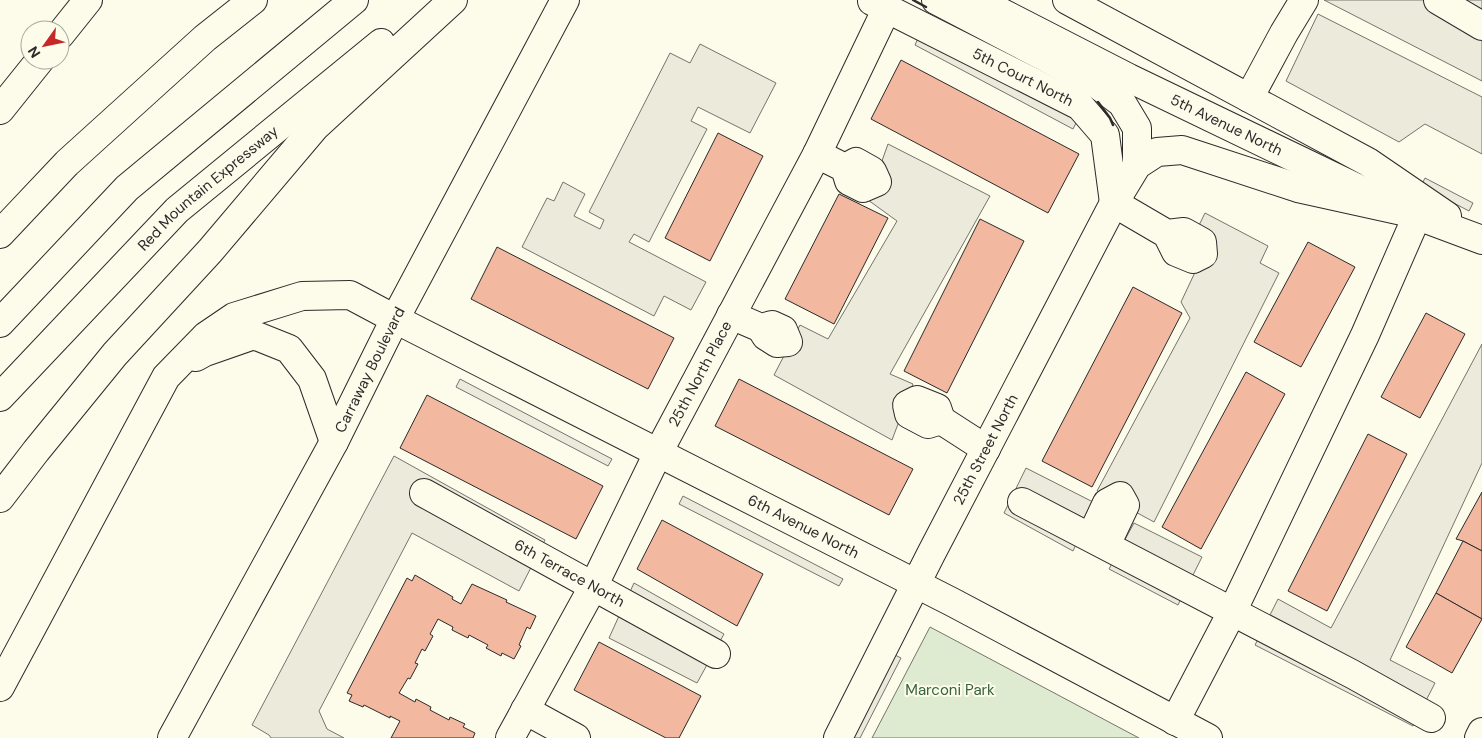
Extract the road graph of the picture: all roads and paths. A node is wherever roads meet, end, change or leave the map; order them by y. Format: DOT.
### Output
graph roads {
  1 [pos="88,0"];
  2 [pos="253,0"];
  3 [pos="354,0"];
  4 [pos="434,0"];
  5 [pos="453,0"];
  6 [pos="565,0"];
  7 [pos="936,0"];
  8 [pos="977,0"];
  9 [pos="1068,0"];
  10 [pos="1304,0"];
  11 [pos="1438,0"];
  12 [pos="878,4"];
  13 [pos="70,22"];
  14 [pos="1482,26"];
  15 [pos="32,70"];
  16 [pos="1249,98"];
  17 [pos="0,110"];
  18 [pos="817,154"];
  19 [pos="1137,165"];
  20 [pos="845,168"];
  21 [pos="1114,203"];
  22 [pos="1412,214"];
  23 [pos="0,234"];
  24 [pos="1168,234"];
  25 [pos="1481,240"];
  26 [pos="731,316"];
  27 [pos="395,319"];
  28 [pos="0,323"];
  29 [pos="762,328"];
  30 [pos="166,377"];
  31 [pos="0,397"];
  32 [pos="941,420"];
  33 [pos="334,442"];
  34 [pos="986,449"];
  35 [pos="658,453"];
  36 [pos="424,493"];
  37 [pos="0,498"];
  38 [pos="1022,502"];
  39 [pos="915,584"];
  40 [pos="593,587"];
  41 [pos="1232,612"];
  42 [pos="716,654"];
  43 [pos="6,676"];
  44 [pos="525,710"];
  45 [pos="1430,718"];
  46 [pos="1175,721"];
  47 [pos="1482,732"];
  48 [pos="172,738"];
  49 [pos="510,738"];
  50 [pos="576,738"];
  51 [pos="838,738"];
  52 [pos="1208,738"];
  53 [pos="1479,738"];
  1 -- 13 [label="main road"];
  2 -- 23 [label="main road"];
  3 -- 28 [label="main road"];
  4 -- 31 [label="main road, Red Mountain Expressway"];
  5 -- 37 [label="main road"];
  6 -- 27 [label="main road, Carraway Boulevard"];
  7 -- 19 [label="main road"];
  8 -- 22 [label="main road, 5th Avenue North"];
  9 -- 16 [label="main road, 5th Avenue North"];
  10 -- 16 [label="main road"];
  11 -- 14 [label="main road"];
  12 -- 18 [label="main road, 25th North Place"];
  12 -- 21 [label="main road, 5th Court North"];
  15 -- 17 [label="main road"];
  16 -- 25 [label="main road, 5th Avenue North"];
  18 -- 20 [label="main road"];
  18 -- 26 [label="main road, 25th North Place"];
  19 -- 21 [label="main road, 25th Street North"];
  19 -- 22 [label="main road"];
  21 -- 24 [label="main road"];
  21 -- 34 [label="main road, 25th Street North"];
  22 -- 25 [label="main road, 5th Avenue North"];
  22 -- 41 [label="main road"];
  26 -- 29 [label="main road"];
  26 -- 35 [label="main road, 25th North Place"];
  27 -- 30 [label="main road, 6th Avenue North"];
  27 -- 33 [label="main road, Carraway Boulevard"];
  27 -- 35 [label="main road, 6th Avenue North"];
  30 -- 33 [label="main road"];
  30 -- 43 [label="main road"];
  32 -- 34 [label="main road"];
  33 -- 48 [label="main road, Carraway Boulevard"];
  34 -- 39 [label="main road, 25th Street North"];
  35 -- 39 [label="main road, 6th Avenue North"];
  35 -- 40 [label="main road, 25th North Place"];
  36 -- 40 [label="main road, 6th Terrace North"];
  38 -- 41 [label="main road"];
  39 -- 46 [label="main road, 6th Avenue North"];
  39 -- 51 [label="main road, 25th Street North"];
  40 -- 42 [label="main road, 6th Terrace North"];
  40 -- 44 [label="main road, 25th North Place"];
  41 -- 45 [label="main road"];
  41 -- 46 [label="main road"];
  44 -- 49 [label="main road, 25th North Place"];
  44 -- 50 [label="main road"];
  46 -- 52 [label="main road, 6th Avenue North"];
  47 -- 53 [label="main road"];
}
